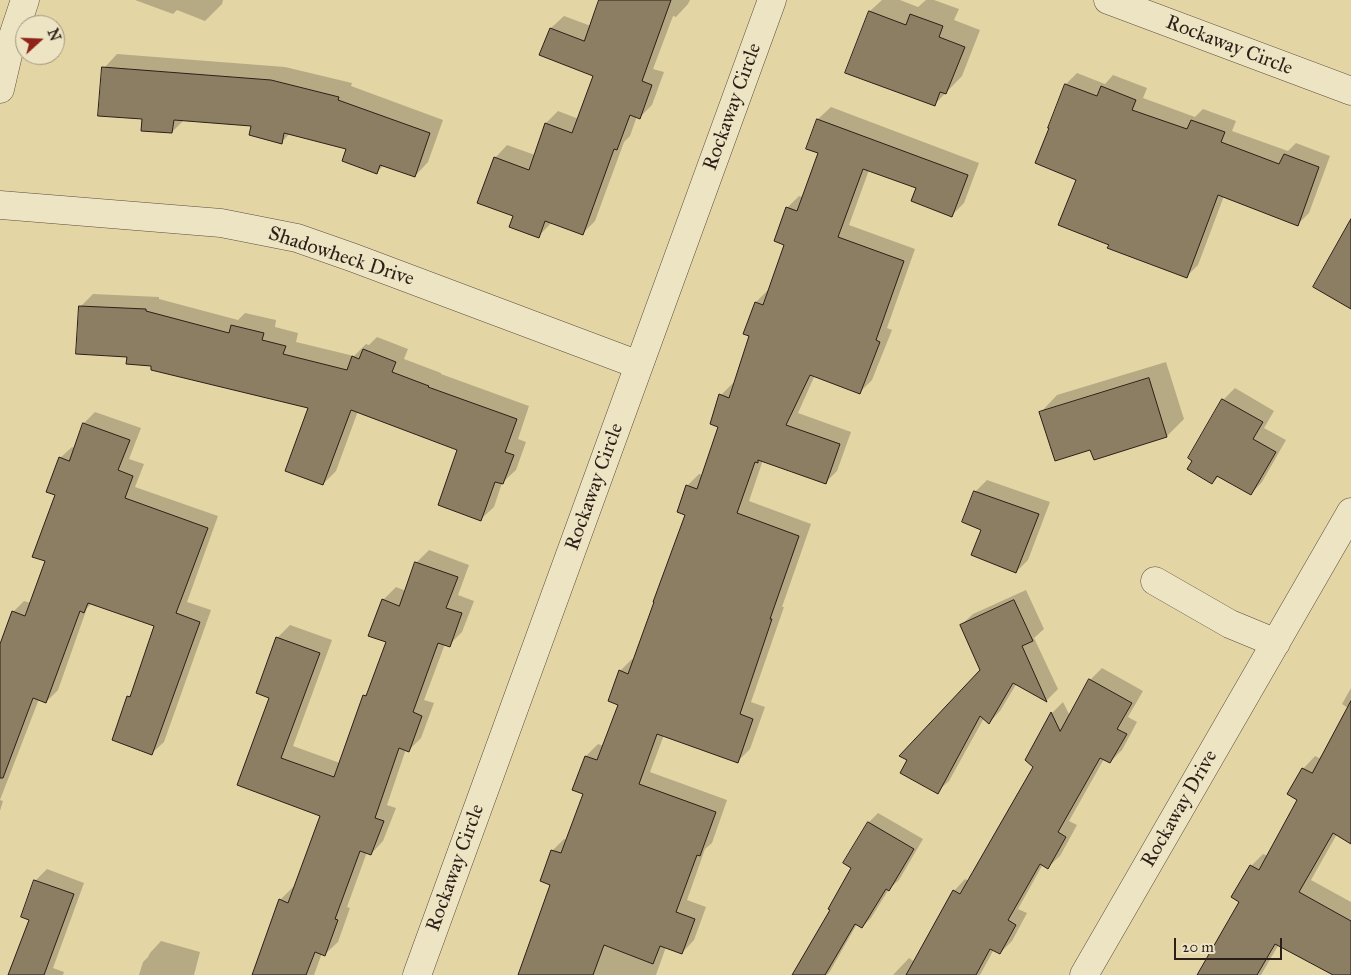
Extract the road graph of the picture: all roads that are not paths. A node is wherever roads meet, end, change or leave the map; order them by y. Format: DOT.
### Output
graph roads {
  1 [pos="25,0"];
  2 [pos="772,0"];
  3 [pos="1108,0"];
  4 [pos="0,89"];
  5 [pos="1351,91"];
  6 [pos="0,205"];
  7 [pos="639,365"];
  8 [pos="1351,512"];
  9 [pos="1155,581"];
  10 [pos="1276,643"];
  11 [pos="417,975"];
  12 [pos="1084,975"];
  1 -- 4 [label="street"];
  2 -- 7 [label="street, Rockaway Circle"];
  3 -- 5 [label="street, Rockaway Circle"];
  6 -- 7 [label="street, Shadowheck Drive"];
  7 -- 11 [label="street, Rockaway Circle"];
  8 -- 10 [label="street, Rockaway Drive"];
  9 -- 10 [label="street"];
  10 -- 12 [label="street, Rockaway Drive"];
}
